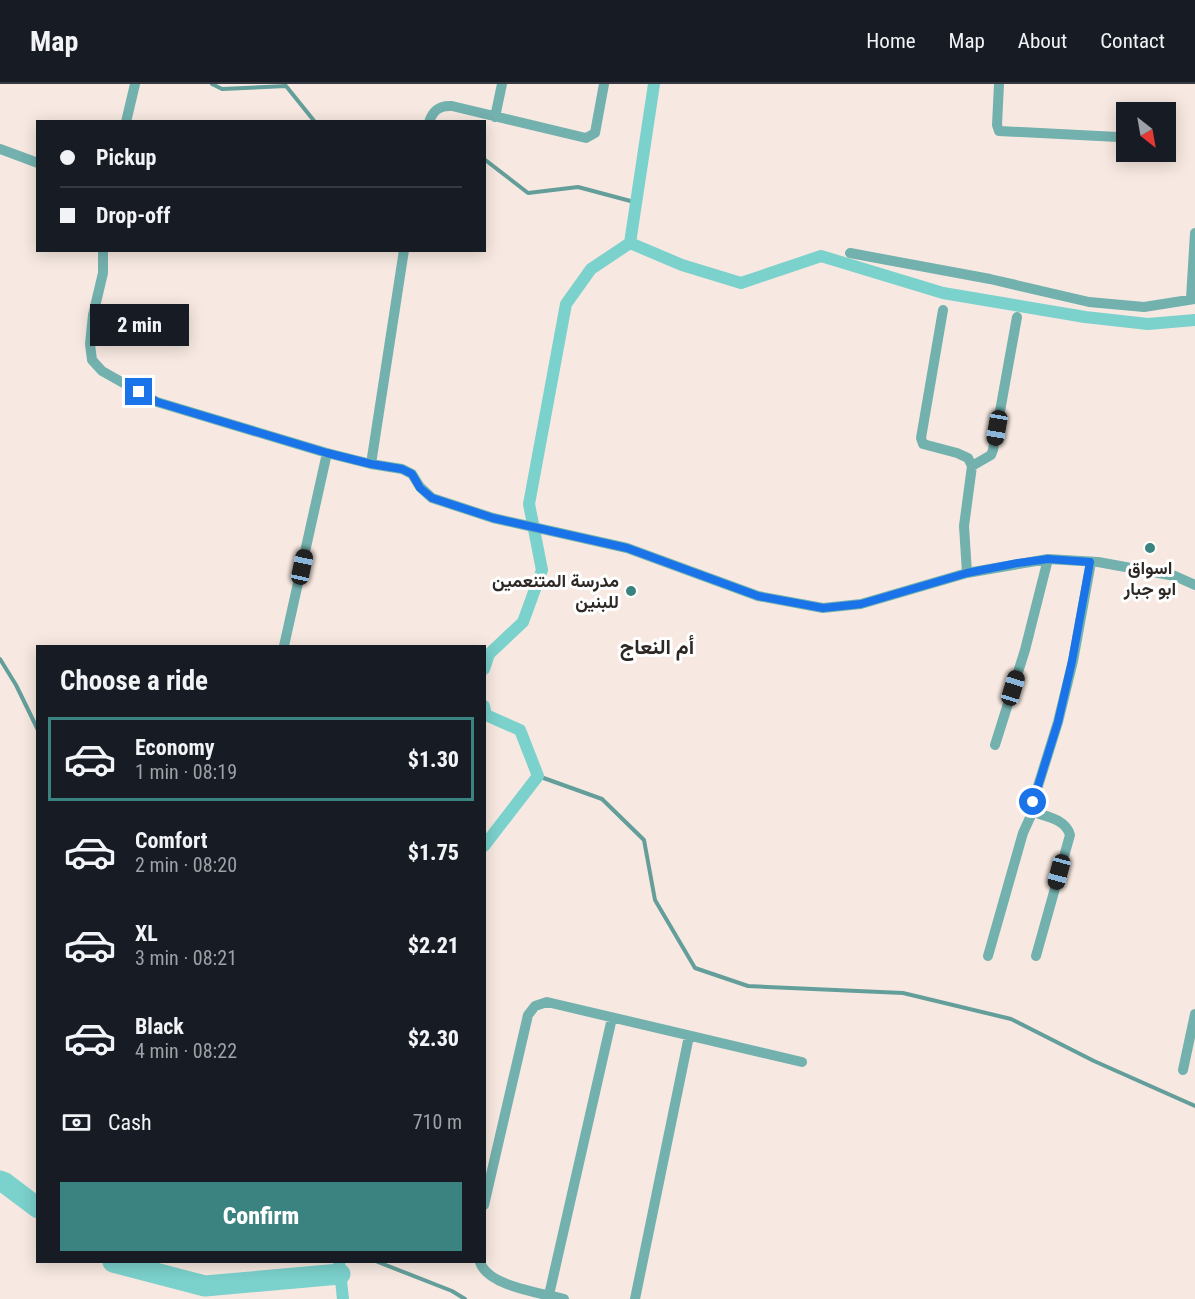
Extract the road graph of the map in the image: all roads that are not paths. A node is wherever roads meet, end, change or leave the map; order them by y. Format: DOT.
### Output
graph roads {
  1 [pos="135,84"];
  2 [pos="502,84"];
  3 [pos="604,84"];
  4 [pos="999,84"];
  5 [pos="495,117"];
  6 [pos="126,120"];
  7 [pos="430,120"];
  8 [pos="1116,137"];
  9 [pos="0,149"];
  10 [pos="36,162"];
  11 [pos="1195,233"];
  12 [pos="103,252"];
  13 [pos="404,252"];
  14 [pos="850,253"];
  15 [pos="1193,299"];
  16 [pos="943,310"];
  17 [pos="1017,317"];
  18 [pos="327,453"];
  19 [pos="371,464"];
  20 [pos="972,466"];
  21 [pos="1048,559"];
  22 [pos="1090,562"];
  23 [pos="967,573"];
  24 [pos="1195,585"];
  25 [pos="284,645"];
  26 [pos="995,745"];
  27 [pos="1033,811"];
  28 [pos="988,956"];
  29 [pos="1036,956"];
  30 [pos="1195,1014"];
  31 [pos="612,1018"];
  32 [pos="689,1036"];
  33 [pos="802,1062"];
  34 [pos="1183,1070"];
  35 [pos="486,1196"];
  36 [pos="480,1263"];
  37 [pos="549,1295"];
  38 [pos="564,1299"];
  39 [pos="635,1299"];
  1 -- 6 [label="street"];
  2 -- 5 [label="street"];
  3 -- 5 [label="street"];
  4 -- 8 [label="street"];
  5 -- 7 [label="street"];
  9 -- 10 [label="street"];
  11 -- 15 [label="street"];
  12 -- 18 [label="street"];
  13 -- 19 [label="street"];
  14 -- 15 [label="street"];
  16 -- 20 [label="street"];
  17 -- 20 [label="street"];
  18 -- 19 [label="street"];
  18 -- 25 [label="street"];
  19 -- 23 [label="street"];
  20 -- 23 [label="street"];
  21 -- 22 [label="street"];
  21 -- 23 [label="street"];
  21 -- 26 [label="street"];
  22 -- 24 [label="street"];
  22 -- 27 [label="street"];
  27 -- 28 [label="street"];
  27 -- 29 [label="street"];
  30 -- 34 [label="street"];
  31 -- 32 [label="street"];
  31 -- 35 [label="street"];
  31 -- 37 [label="street"];
  32 -- 33 [label="street"];
  32 -- 39 [label="street"];
  36 -- 37 [label="street"];
  37 -- 38 [label="street"];
}
